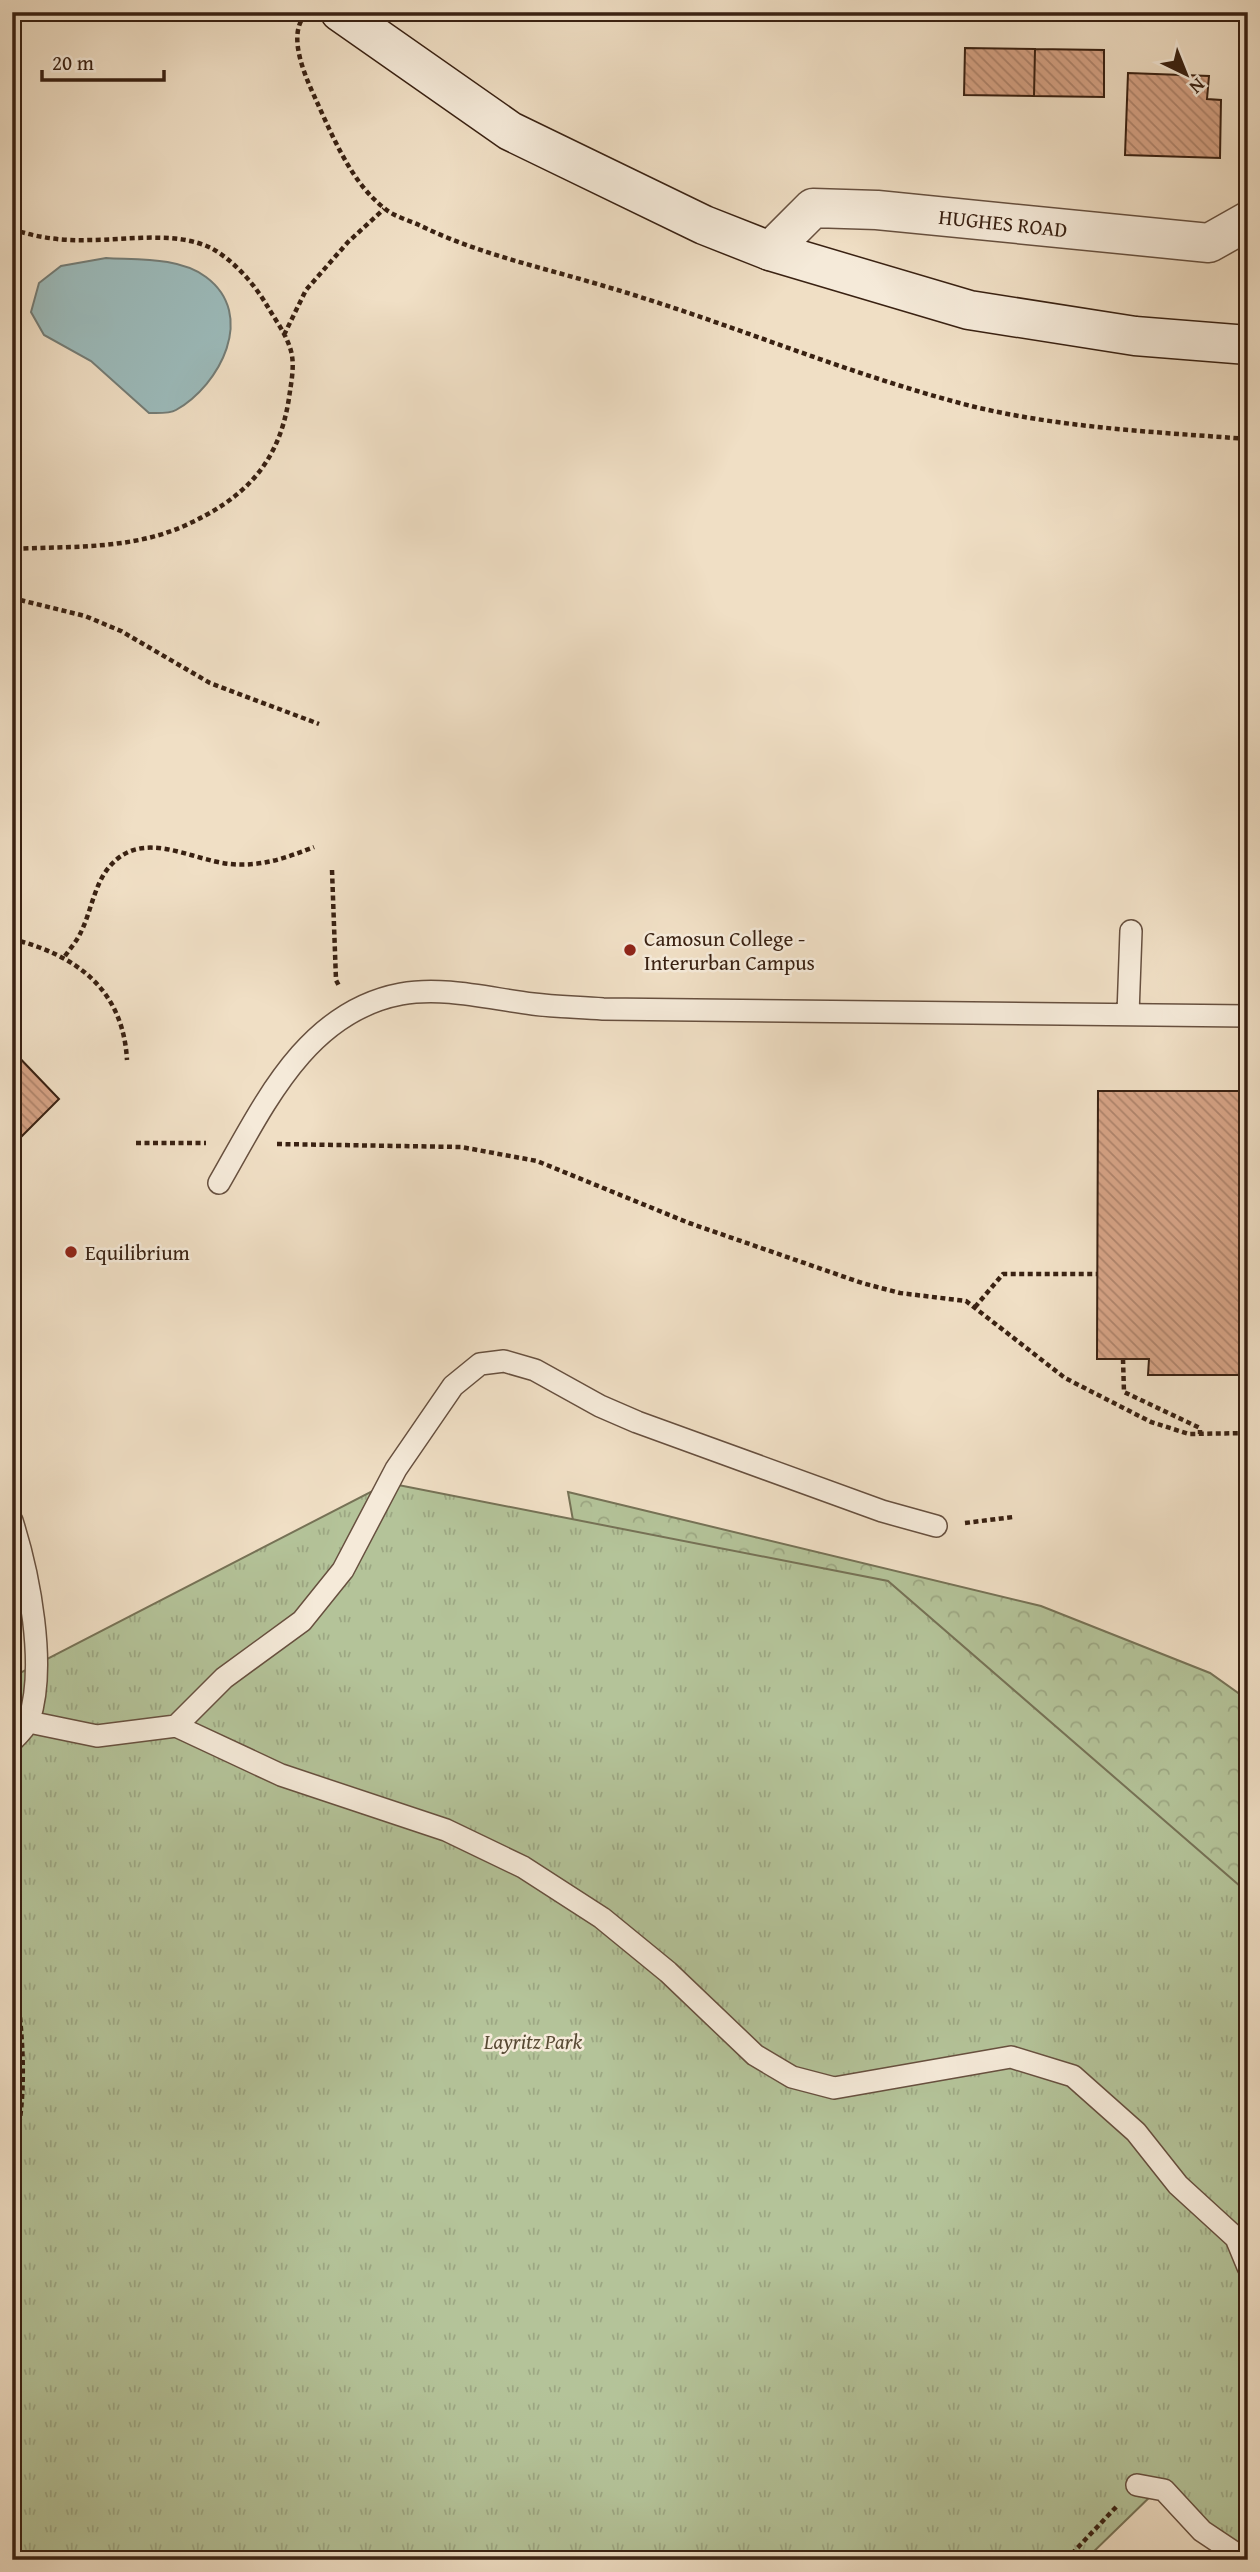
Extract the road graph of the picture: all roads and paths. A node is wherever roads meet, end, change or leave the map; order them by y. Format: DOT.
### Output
graph roads {
  1 [pos="305,12"];
  2 [pos="340,12"];
  3 [pos="384,209"];
  4 [pos="1248,221"];
  5 [pos="12,229"];
  6 [pos="770,251"];
  7 [pos="284,335"];
  8 [pos="1248,345"];
  9 [pos="1248,439"];
  10 [pos="12,549"];
  11 [pos="12,598"];
  12 [pos="319,724"];
  13 [pos="314,847"];
  14 [pos="332,870"];
  15 [pos="1131,931"];
  16 [pos="12,939"];
  17 [pos="65,956"];
  18 [pos="336,981"];
  19 [pos="1128,1014"];
  20 [pos="1248,1016"];
  21 [pos="127,1059"];
  22 [pos="407,1147"];
  23 [pos="219,1183"];
  24 [pos="1098,1274"];
  25 [pos="975,1307"];
  26 [pos="1124,1359"];
  27 [pos="1248,1433"];
  28 [pos="1200,1434"];
  29 [pos="1013,1517"];
  30 [pos="12,1521"];
  31 [pos="936,1526"];
  32 [pos="29,1722"];
  33 [pos="176,1726"];
  34 [pos="12,1741"];
  35 [pos="12,1950"];
  36 [pos="12,2159"];
  37 [pos="1248,2267"];
  38 [pos="1137,2485"];
  39 [pos="1248,2557"];
  40 [pos="1066,2560"];
  1 -- 3 [label="path"];
  2 -- 6 [label="main road"];
  3 -- 7 [label="path"];
  3 -- 9 [label="path"];
  4 -- 6 [label="main road, HUGHES ROAD"];
  5 -- 7 [label="path"];
  6 -- 8 [label="main road"];
  7 -- 10 [label="path"];
  11 -- 12 [label="path"];
  13 -- 17 [label="path"];
  14 -- 18 [label="path"];
  15 -- 19 [label="lane"];
  16 -- 17 [label="path"];
  17 -- 21 [label="path"];
  19 -- 20 [label="lane"];
  19 -- 23 [label="lane"];
  22 -- 25 [label="path"];
  24 -- 25 [label="path"];
  25 -- 28 [label="path"];
  26 -- 28 [label="path"];
  27 -- 28 [label="path"];
  29 -- 31 [label="path"];
  30 -- 32 [label="lane"];
  31 -- 33 [label="lane"];
  32 -- 33 [label="lane"];
  32 -- 34 [label="lane"];
  33 -- 37 [label="lane"];
  35 -- 36 [label="path"];
  38 -- 39 [label="lane"];
  38 -- 40 [label="path"];
}
